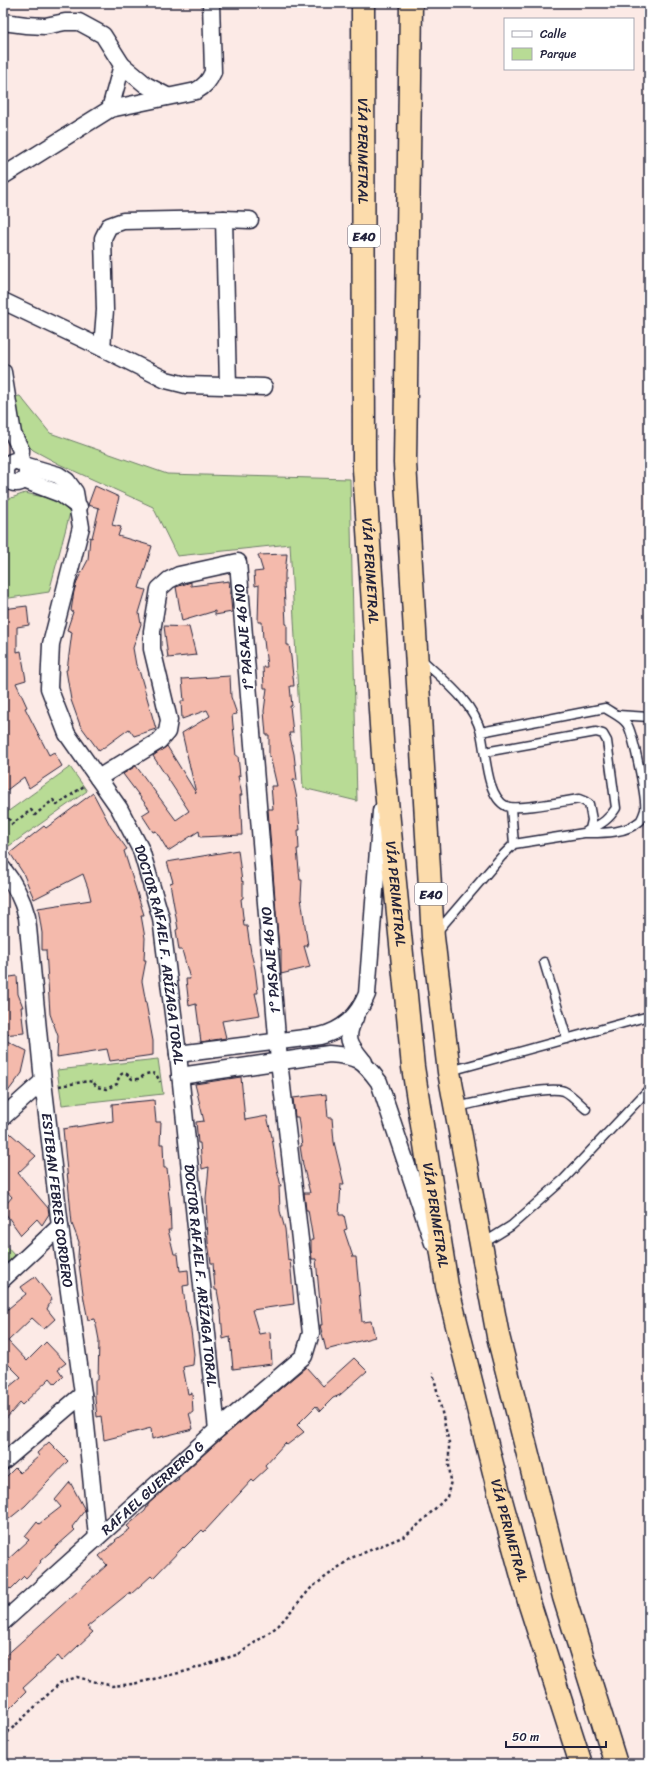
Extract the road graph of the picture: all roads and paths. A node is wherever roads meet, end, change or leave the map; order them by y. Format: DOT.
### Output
graph roads {
  1 [pos="211,3"];
  2 [pos="364,3"];
  3 [pos="410,3"];
  4 [pos="3,22"];
  5 [pos="122,65"];
  6 [pos="167,96"];
  7 [pos="110,109"];
  8 [pos="3,176"];
  9 [pos="224,219"];
  10 [pos="250,220"];
  11 [pos="3,301"];
  12 [pos="102,348"];
  13 [pos="3,372"];
  14 [pos="228,386"];
  15 [pos="264,387"];
  16 [pos="14,470"];
  17 [pos="416,654"];
  18 [pos="618,716"];
  19 [pos="649,717"];
  20 [pos="481,732"];
  21 [pos="485,752"];
  22 [pos="384,770"];
  23 [pos="98,778"];
  24 [pos="84,786"];
  25 [pos="511,808"];
  26 [pos="649,814"];
  27 [pos="641,820"];
  28 [pos="3,823"];
  29 [pos="587,831"];
  30 [pos="514,844"];
  31 [pos="3,869"];
  32 [pos="433,937"];
  33 [pos="544,962"];
  34 [pos="358,1013"];
  35 [pos="649,1016"];
  36 [pos="566,1039"];
  37 [pos="278,1041"];
  38 [pos="178,1054"];
  39 [pos="279,1062"];
  40 [pos="369,1069"];
  41 [pos="449,1072"];
  42 [pos="180,1076"];
  43 [pos="43,1081"];
  44 [pos="160,1082"];
  45 [pos="59,1086"];
  46 [pos="649,1089"];
  47 [pos="455,1107"];
  48 [pos="586,1109"];
  49 [pos="3,1117"];
  50 [pos="60,1226"];
  51 [pos="482,1244"];
  52 [pos="3,1279"];
  53 [pos="447,1286"];
  54 [pos="304,1356"];
  55 [pos="433,1373"];
  56 [pos="83,1394"];
  57 [pos="217,1430"];
  58 [pos="3,1462"];
  59 [pos="97,1538"];
  60 [pos="3,1622"];
  61 [pos="3,1737"];
  62 [pos="581,1764"];
  63 [pos="616,1764"];
  1 -- 6 [label="street"];
  2 -- 22 [label="highway, VÍA PERIMETRAL / E40"];
  3 -- 17 [label="highway, E40"];
  4 -- 5 [label="street"];
  5 -- 6 [label="street"];
  5 -- 7 [label="street"];
  6 -- 7 [label="street"];
  7 -- 8 [label="street"];
  9 -- 10 [label="street"];
  9 -- 12 [label="street"];
  9 -- 14 [label="street"];
  11 -- 12 [label="street"];
  12 -- 14 [label="street"];
  13 -- 16 [label="street"];
  14 -- 15 [label="street"];
  16 -- 23 [label="street, DOCTOR RAFAEL F. ARÍZAGA TORAL"];
  17 -- 20 [label="lane"];
  17 -- 32 [label="highway, E40"];
  18 -- 19 [label="lane"];
  18 -- 20 [label="lane"];
  18 -- 27 [label="lane"];
  20 -- 21 [label="lane"];
  21 -- 25 [label="lane"];
  21 -- 29 [label="lane"];
  22 -- 34 [label="street"];
  22 -- 53 [label="highway, VÍA PERIMETRAL / E40"];
  23 -- 37 [label="street, 1° PASAJE 46 NO"];
  23 -- 38 [label="street, DOCTOR RAFAEL F. ARÍZAGA TORAL"];
  24 -- 28 [label="path"];
  25 -- 29 [label="lane"];
  25 -- 30 [label="lane"];
  26 -- 27 [label="lane"];
  27 -- 29 [label="lane"];
  29 -- 30 [label="lane"];
  30 -- 32 [label="lane"];
  31 -- 43 [label="street, ESTEBAN FEBRES CORDERO"];
  32 -- 41 [label="highway, E40"];
  33 -- 36 [label="lane"];
  34 -- 37 [label="street"];
  34 -- 40 [label="street"];
  35 -- 36 [label="lane"];
  36 -- 41 [label="lane"];
  37 -- 38 [label="street"];
  37 -- 39 [label="street, 1° PASAJE 46 NO"];
  38 -- 42 [label="street, DOCTOR RAFAEL F. ARÍZAGA TORAL"];
  39 -- 40 [label="street"];
  39 -- 42 [label="street"];
  39 -- 54 [label="street, 1° PASAJE 46 NO"];
  40 -- 53 [label="street"];
  41 -- 47 [label="highway, E40"];
  42 -- 57 [label="street, DOCTOR RAFAEL F. ARÍZAGA TORAL"];
  43 -- 49 [label="street"];
  43 -- 50 [label="street, ESTEBAN FEBRES CORDERO"];
  44 -- 45 [label="path"];
  46 -- 51 [label="lane"];
  47 -- 48 [label="lane"];
  47 -- 51 [label="highway, E40"];
  50 -- 52 [label="street"];
  50 -- 56 [label="street, ESTEBAN FEBRES CORDERO"];
  51 -- 63 [label="highway, E40"];
  53 -- 62 [label="highway, VÍA PERIMETRAL / E40"];
  54 -- 57 [label="street, RAFAEL GUERRERO G"];
  55 -- 61 [label="path"];
  56 -- 58 [label="street"];
  56 -- 59 [label="street, ESTEBAN FEBRES CORDERO"];
  57 -- 59 [label="street, RAFAEL GUERRERO G"];
  59 -- 60 [label="street, RAFAEL GUERRERO G"];
}
